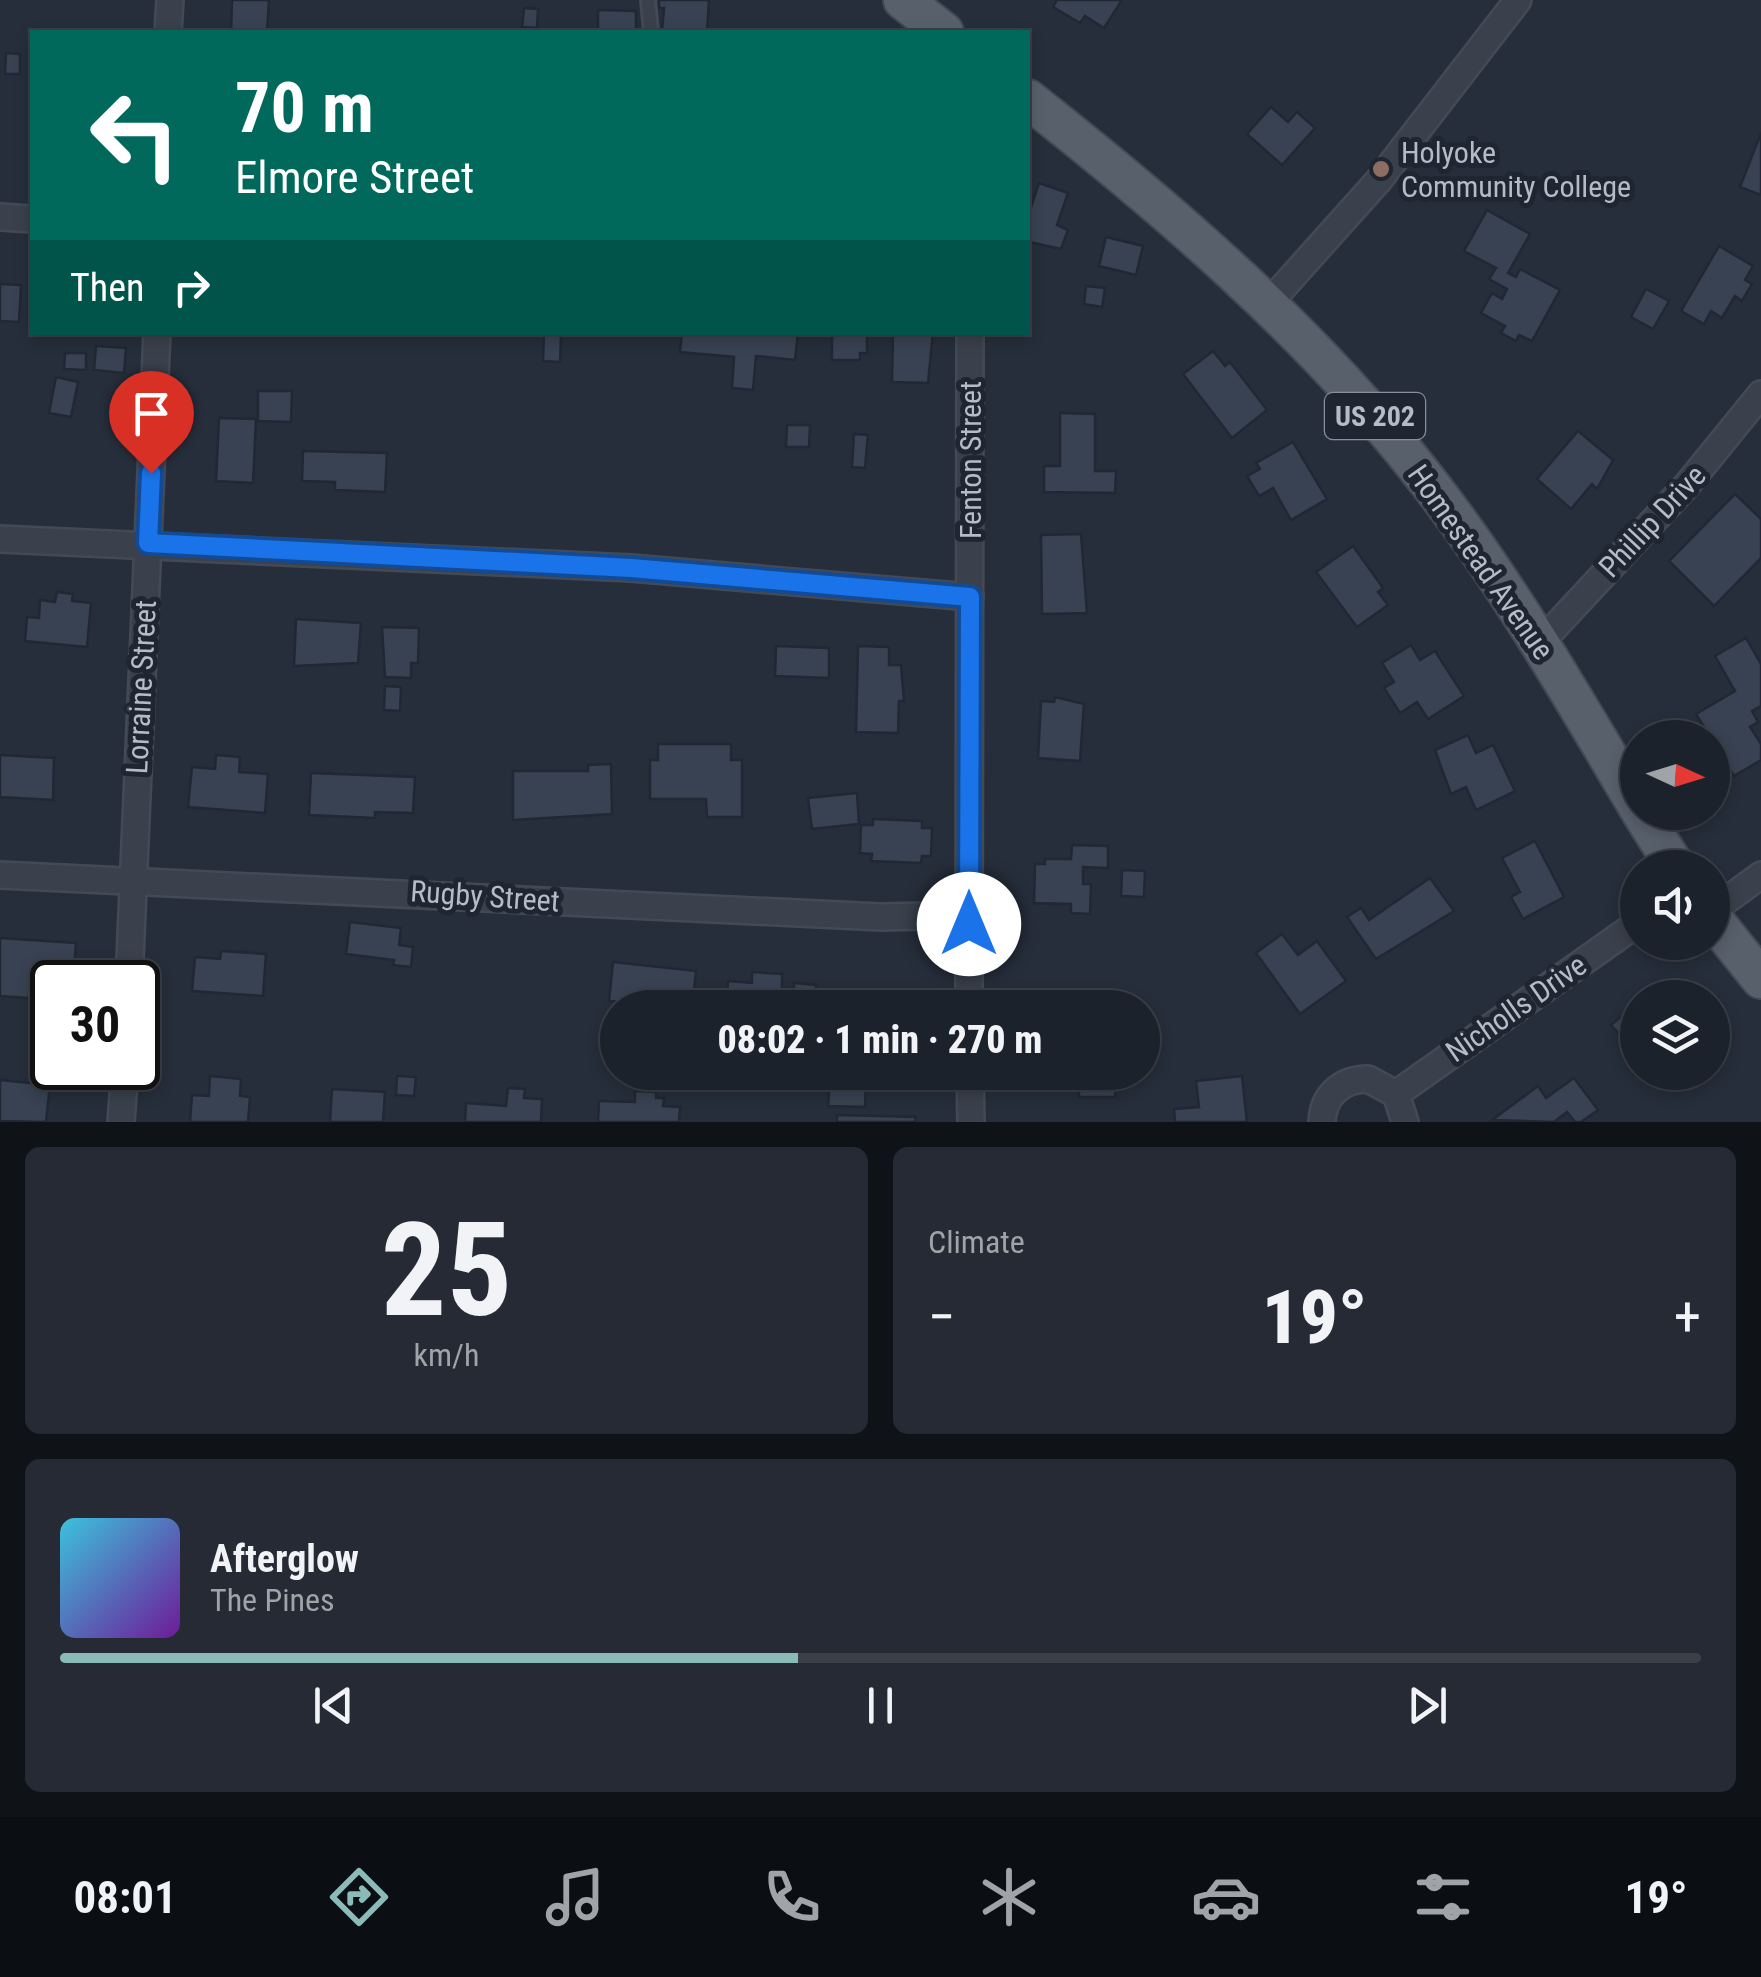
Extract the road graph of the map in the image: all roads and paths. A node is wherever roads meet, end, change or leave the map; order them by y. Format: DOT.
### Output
graph roads {
  1 [pos="170,0"];
  2 [pos="648,0"];
  3 [pos="903,0"];
  4 [pos="1518,0"];
  5 [pos="168,30"];
  6 [pos="651,30"];
  7 [pos="941,30"];
  8 [pos="1030,101"];
  9 [pos="0,217"];
  10 [pos="30,219"];
  11 [pos="1268,304"];
  12 [pos="157,335"];
  13 [pos="970,335"];
  14 [pos="1761,394"];
  15 [pos="0,539"];
  16 [pos="148,543"];
  17 [pos="970,597"];
  18 [pos="1540,644"];
  19 [pos="1620,778"];
  20 [pos="0,875"];
  21 [pos="1761,875"];
  22 [pos="132,879"];
  23 [pos="1730,900"];
  24 [pos="969,915"];
  25 [pos="1620,936"];
  26 [pos="1730,938"];
  27 [pos="130,960"];
  28 [pos="1761,979"];
  29 [pos="969,990"];
  30 [pos="123,1090"];
  31 [pos="970,1090"];
  32 [pos="1396,1094"];
  33 [pos="121,1122"];
  34 [pos="971,1122"];
  35 [pos="1322,1122"];
  36 [pos="1404,1122"];
  1 -- 5 [label="street"];
  2 -- 6 [label="lane"];
  3 -- 7 [label="main road"];
  4 -- 11 [label="street"];
  8 -- 11 [label="main road, Homestead Avenue / US 202"];
  9 -- 10 [label="street"];
  11 -- 18 [label="main road, Homestead Avenue / US 202"];
  12 -- 16 [label="street, Lorraine Street"];
  13 -- 17 [label="street, Fenton Street"];
  14 -- 18 [label="street, Phillip Drive"];
  15 -- 16 [label="street"];
  16 -- 17 [label="street"];
  16 -- 22 [label="street, Lorraine Street"];
  17 -- 24 [label="street, Fenton Street"];
  18 -- 19 [label="main road, Homestead Avenue / US 202"];
  20 -- 22 [label="street, Rugby Street"];
  21 -- 23 [label="street"];
  22 -- 24 [label="street, Rugby Street"];
  22 -- 27 [label="street, Lorraine Street"];
  24 -- 29 [label="street, Fenton Street"];
  25 -- 32 [label="street, Nicholls Drive"];
  26 -- 28 [label="main road"];
  30 -- 33 [label="street"];
  31 -- 34 [label="street"];
  32 -- 35 [label="street"];
  32 -- 36 [label="street"];
}
